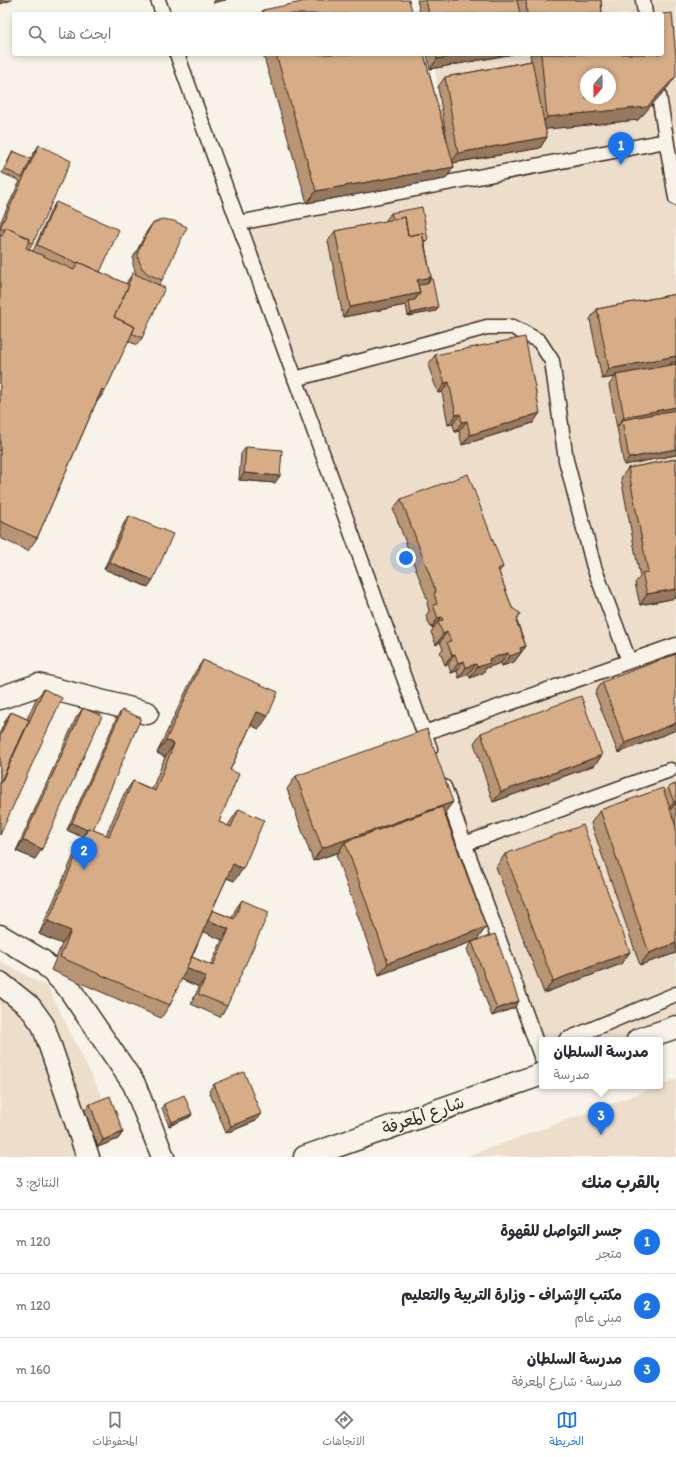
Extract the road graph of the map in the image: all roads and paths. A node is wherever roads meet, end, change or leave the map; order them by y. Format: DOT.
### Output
graph roads {
  1 [pos="158,0"];
  2 [pos="643,0"];
  3 [pos="162,12"];
  4 [pos="645,12"];
  5 [pos="178,56"];
  6 [pos="652,56"];
  7 [pos="666,141"];
  8 [pos="676,198"];
  9 [pos="238,222"];
  10 [pos="295,378"];
  11 [pos="676,645"];
  12 [pos="629,661"];
  13 [pos="0,698"];
  14 [pos="148,713"];
  15 [pos="424,733"];
  16 [pos="435,763"];
  17 [pos="670,770"];
  18 [pos="440,778"];
  19 [pos="464,844"];
  20 [pos="0,936"];
  21 [pos="0,983"];
  22 [pos="676,994"];
  23 [pos="676,1027"];
  24 [pos="573,1037"];
  25 [pos="647,1037"];
  26 [pos="539,1048"];
  27 [pos="539,1075"];
  28 [pos="88,1157"];
  29 [pos="163,1157"];
  30 [pos="305,1157"];
  1 -- 3 [label="lane"];
  2 -- 4 [label="lane"];
  5 -- 9 [label="lane"];
  6 -- 7 [label="lane"];
  7 -- 8 [label="lane"];
  7 -- 9 [label="lane"];
  9 -- 10 [label="lane"];
  10 -- 12 [label="lane"];
  10 -- 15 [label="lane"];
  11 -- 12 [label="lane"];
  12 -- 15 [label="lane"];
  13 -- 14 [label="street"];
  15 -- 16 [label="lane"];
  17 -- 19 [label="lane"];
  18 -- 19 [label="lane"];
  19 -- 26 [label="lane"];
  20 -- 29 [label="street"];
  21 -- 28 [label="street"];
  22 -- 24 [label="lane"];
  23 -- 25 [label="street"];
  27 -- 30 [label="street, شارع المعرفة"];
}
